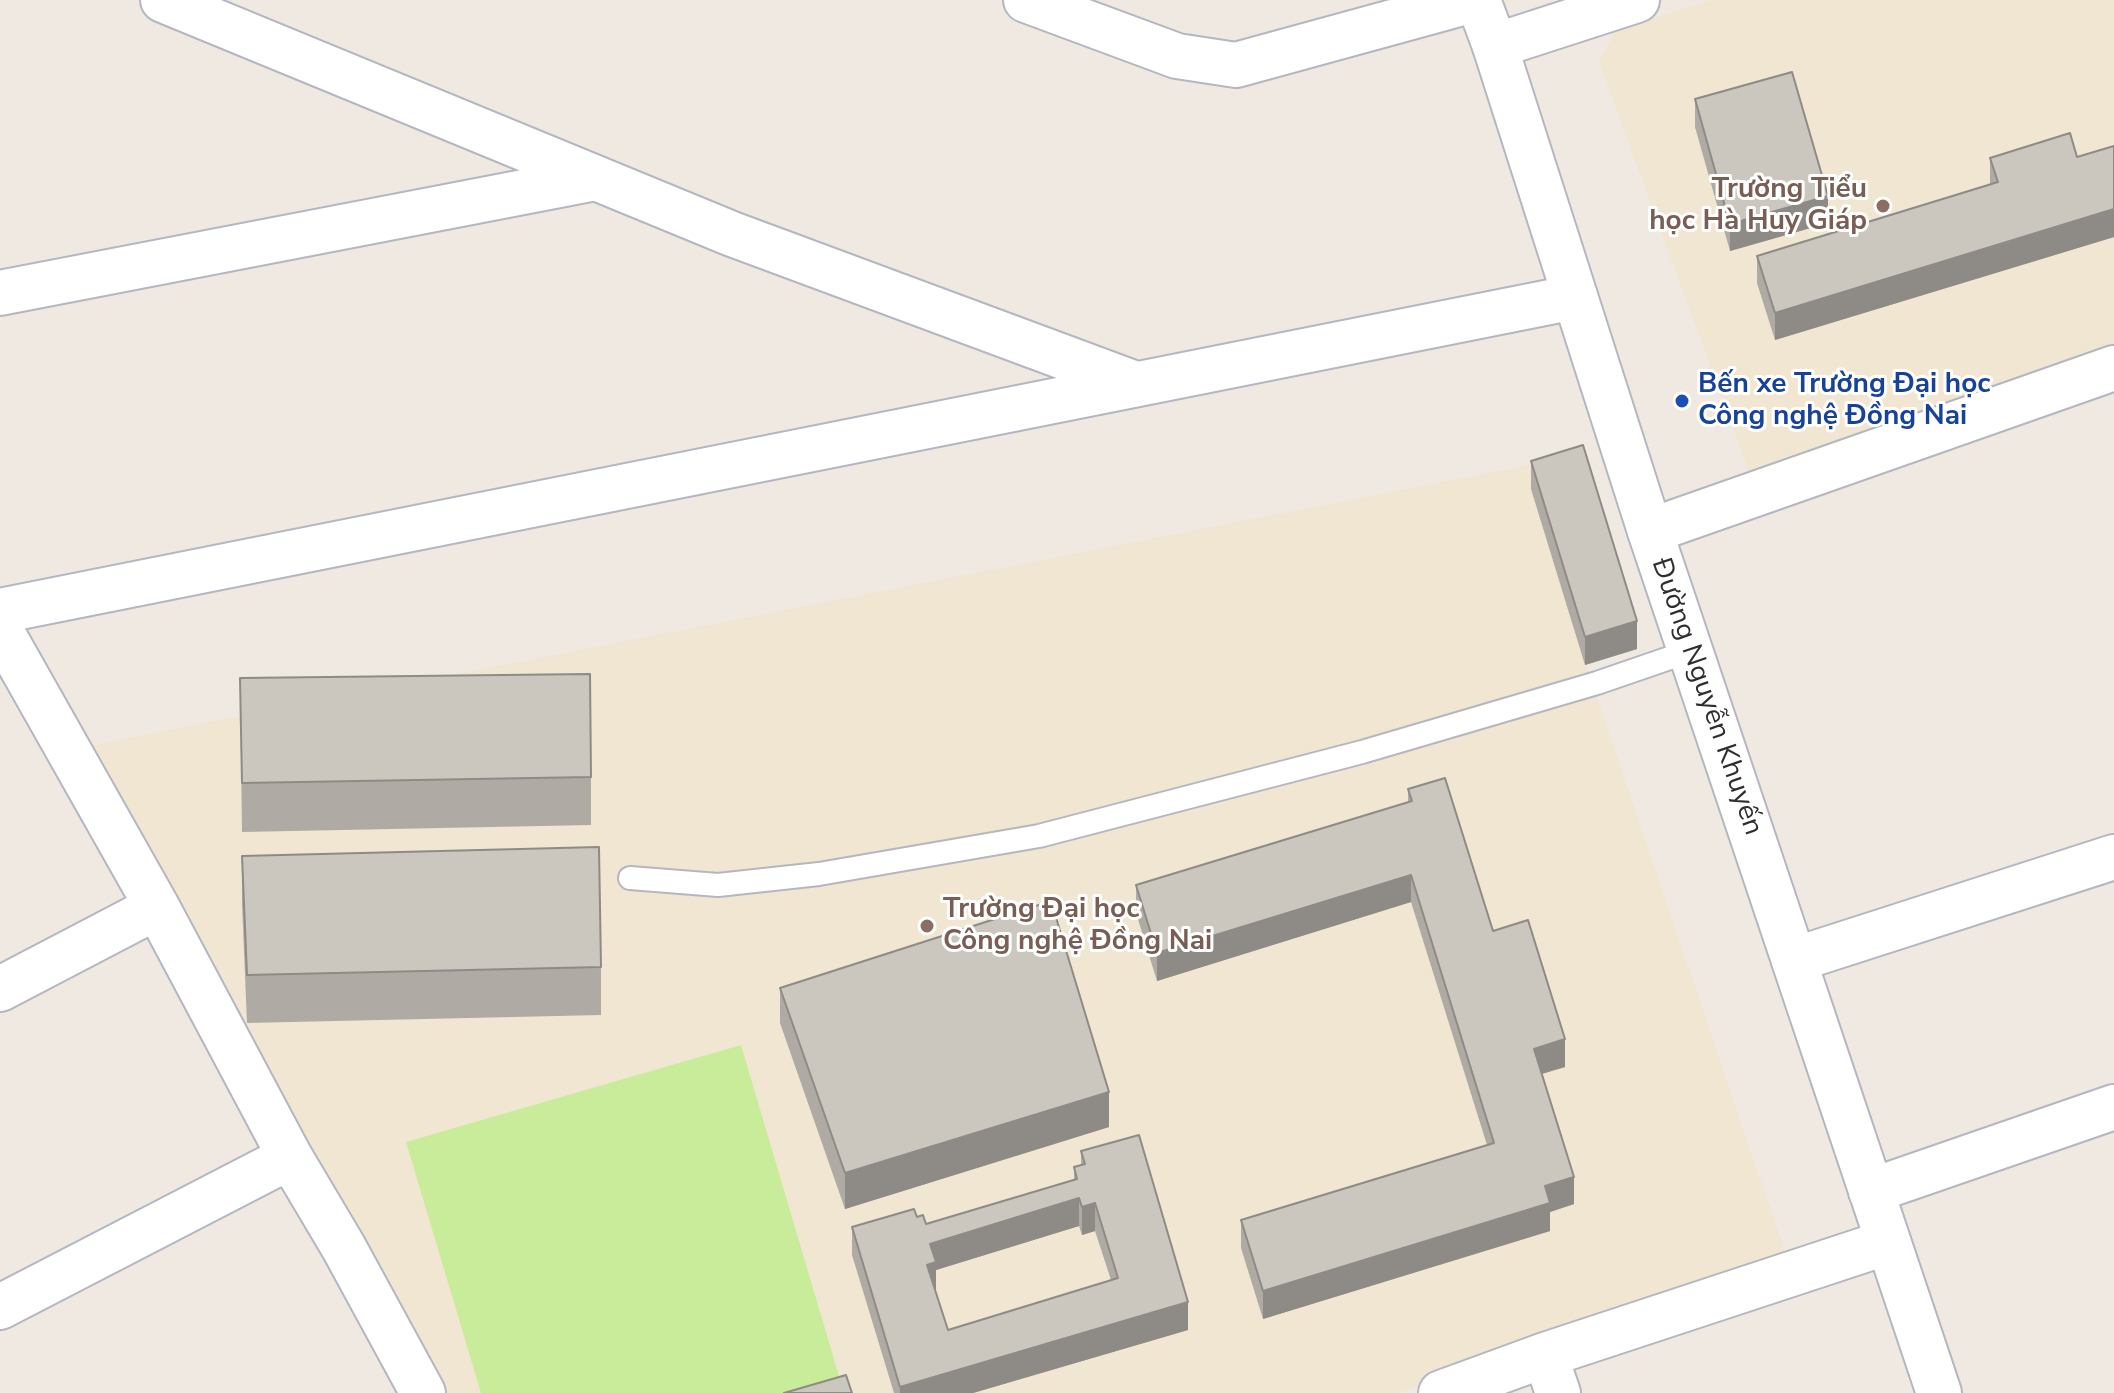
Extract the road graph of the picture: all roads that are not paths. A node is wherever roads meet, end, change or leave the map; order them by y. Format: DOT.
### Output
graph roads {
  1 [pos="163,0"];
  2 [pos="1026,0"];
  3 [pos="1476,0"];
  4 [pos="1637,0"];
  5 [pos="1495,46"];
  6 [pos="596,178"];
  7 [pos="0,293"];
  8 [pos="1575,297"];
  9 [pos="2114,368"];
  10 [pos="1136,384"];
  11 [pos="1650,531"];
  12 [pos="0,611"];
  13 [pos="0,629"];
  14 [pos="1690,651"];
  15 [pos="2114,857"];
  16 [pos="630,878"];
  17 [pos="157,907"];
  18 [pos="1794,960"];
  19 [pos="0,989"];
  20 [pos="2114,1107"];
  21 [pos="290,1157"];
  22 [pos="1871,1191"];
  23 [pos="1888,1242"];
  24 [pos="0,1307"];
  25 [pos="1552,1374"];
  26 [pos="423,1393"];
  27 [pos="1441,1393"];
  28 [pos="1939,1393"];
  1 -- 6 [label="street"];
  2 -- 3 [label="street"];
  3 -- 5 [label="street, Đường Nguyễn Khuyến"];
  4 -- 5 [label="street"];
  5 -- 8 [label="street, Đường Nguyễn Khuyến"];
  6 -- 7 [label="street"];
  6 -- 10 [label="street"];
  8 -- 10 [label="street"];
  8 -- 11 [label="street, Đường Nguyễn Khuyến"];
  9 -- 11 [label="street"];
  10 -- 12 [label="street"];
  11 -- 14 [label="street, Đường Nguyễn Khuyến"];
  13 -- 17 [label="street"];
  14 -- 16 [label="lane"];
  14 -- 18 [label="street, Đường Nguyễn Khuyến"];
  15 -- 18 [label="street"];
  17 -- 19 [label="street"];
  17 -- 21 [label="street"];
  18 -- 22 [label="street, Đường Nguyễn Khuyến"];
  20 -- 22 [label="street"];
  21 -- 24 [label="street"];
  21 -- 26 [label="street"];
  22 -- 23 [label="street, Đường Nguyễn Khuyến"];
  23 -- 25 [label="street"];
  23 -- 28 [label="street, Đường Nguyễn Khuyến"];
  25 -- 27 [label="street"];
}
